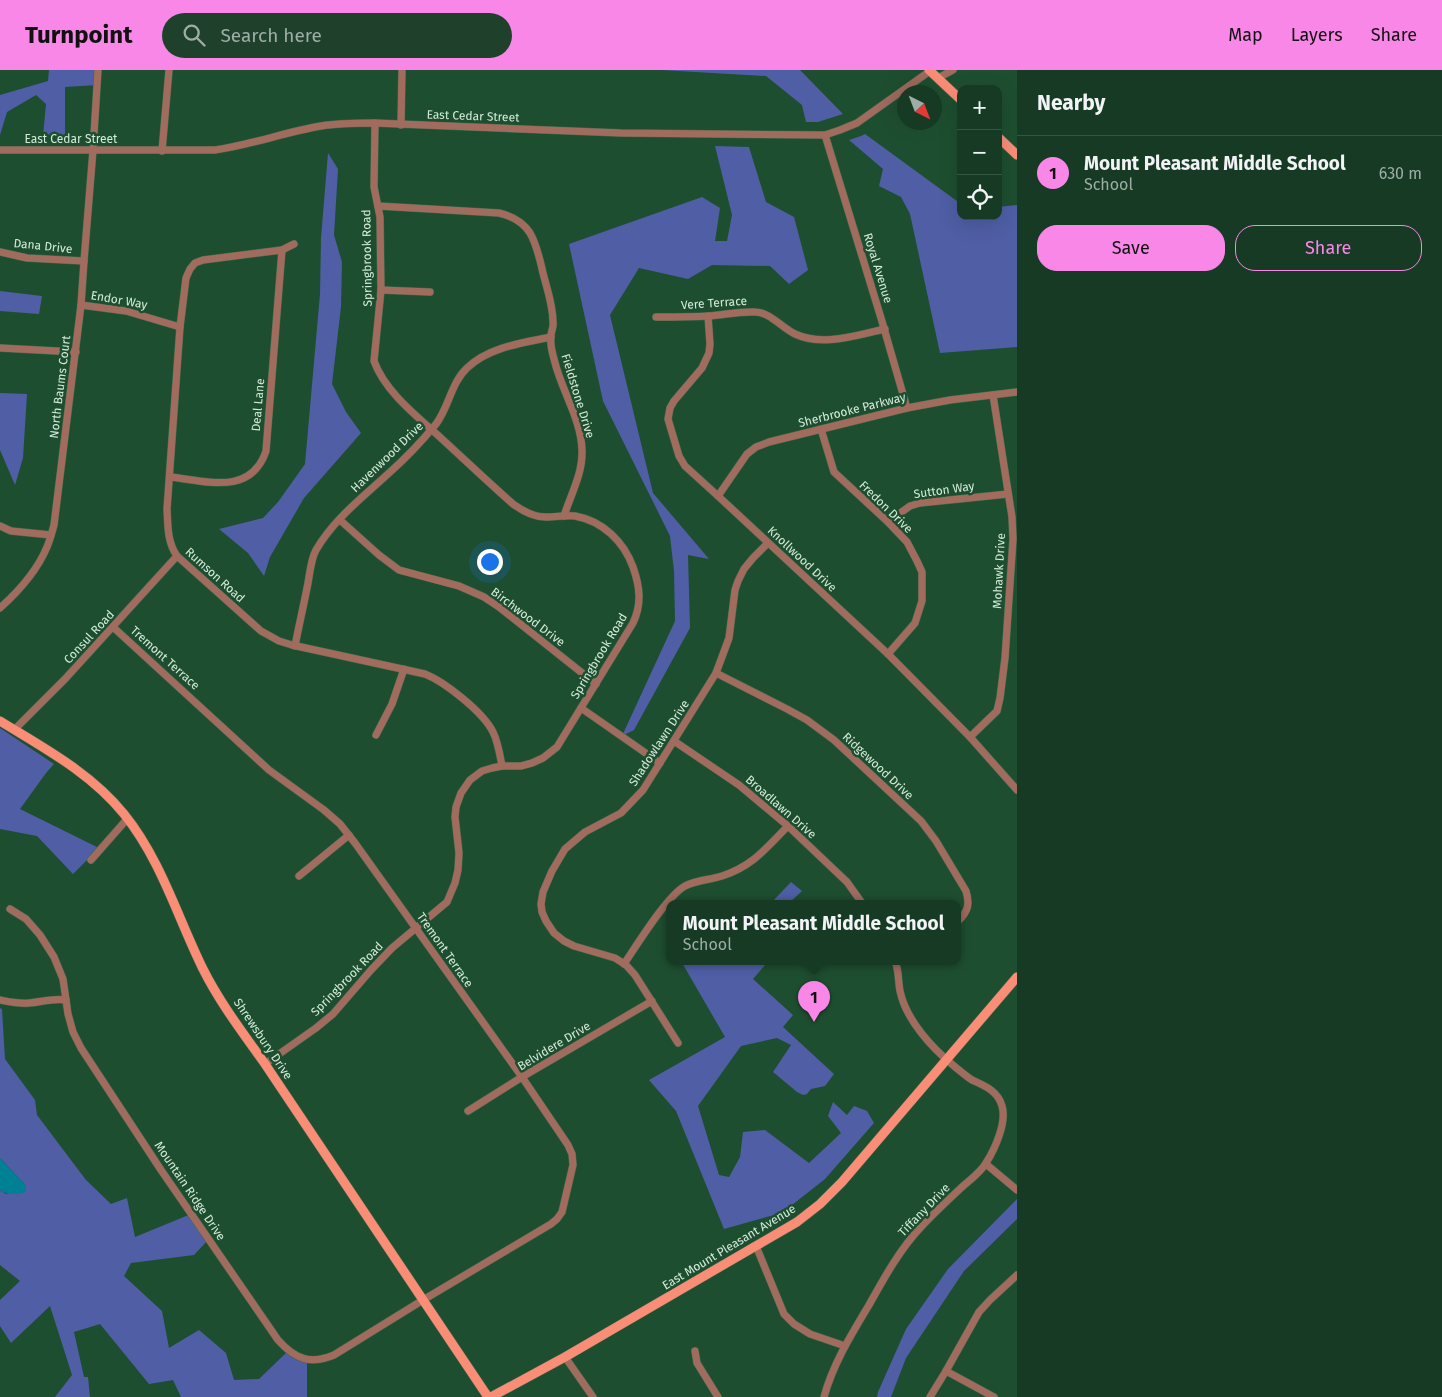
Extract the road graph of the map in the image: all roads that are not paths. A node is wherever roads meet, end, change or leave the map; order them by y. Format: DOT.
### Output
graph roads {
  1 [pos="98,70"];
  2 [pos="169,70"];
  3 [pos="402,70"];
  4 [pos="953,70"];
  5 [pos="930,71"];
  6 [pos="938,78"];
  7 [pos="957,96"];
  8 [pos="375,123"];
  9 [pos="401,125"];
  10 [pos="825,135"];
  11 [pos="1002,141"];
  12 [pos="0,150"];
  13 [pos="94,150"];
  14 [pos="162,151"];
  15 [pos="1017,155"];
  16 [pos="378,206"];
  17 [pos="294,244"];
  18 [pos="282,250"];
  19 [pos="0,252"];
  20 [pos="84,261"];
  21 [pos="381,290"];
  22 [pos="430,292"];
  23 [pos="81,305"];
  24 [pos="708,316"];
  25 [pos="656,318"];
  26 [pos="180,327"];
  27 [pos="884,329"];
  28 [pos="551,337"];
  29 [pos="0,348"];
  30 [pos="76,352"];
  31 [pos="1017,392"];
  32 [pos="993,395"];
  33 [pos="907,408"];
  34 [pos="821,429"];
  35 [pos="431,430"];
  36 [pos="170,477"];
  37 [pos="1008,494"];
  38 [pos="718,496"];
  39 [pos="564,516"];
  40 [pos="340,520"];
  41 [pos="888,522"];
  42 [pos="0,526"];
  43 [pos="51,535"];
  44 [pos="768,543"];
  45 [pos="177,556"];
  46 [pos="0,608"];
  47 [pos="113,627"];
  48 [pos="295,646"];
  49 [pos="888,654"];
  50 [pos="404,670"];
  51 [pos="716,673"];
  52 [pos="596,684"];
  53 [pos="582,708"];
  54 [pos="0,721"];
  55 [pos="14,730"];
  56 [pos="376,735"];
  57 [pos="970,737"];
  58 [pos="674,741"];
  59 [pos="660,763"];
  60 [pos="502,766"];
  61 [pos="1017,790"];
  62 [pos="128,818"];
  63 [pos="788,826"];
  64 [pos="349,835"];
  65 [pos="91,860"];
  66 [pos="299,876"];
  67 [pos="670,900"];
  68 [pos="860,900"];
  69 [pos="666,904"];
  70 [pos="10,909"];
  71 [pos="961,918"];
  72 [pos="415,928"];
  73 [pos="624,964"];
  74 [pos="897,965"];
  75 [pos="1017,977"];
  76 [pos="0,1000"];
  77 [pos="66,1000"];
  78 [pos="652,1001"];
  79 [pos="678,1043"];
  80 [pos="947,1060"];
  81 [pos="265,1064"];
  82 [pos="522,1077"];
  83 [pos="468,1111"];
  84 [pos="986,1164"];
  85 [pos="1017,1190"];
  86 [pos="756,1246"];
  87 [pos="1017,1275"];
  88 [pos="423,1300"];
  89 [pos="845,1346"];
  90 [pos="695,1351"];
  91 [pos="565,1357"];
  92 [pos="946,1372"];
  93 [pos="489,1397"];
  94 [pos="593,1397"];
  95 [pos="718,1397"];
  96 [pos="824,1397"];
  97 [pos="930,1397"];
  98 [pos="994,1397"];
  1 -- 13 [label="street, North Baums Court"];
  2 -- 14 [label="street"];
  3 -- 9 [label="street"];
  4 -- 6 [label="street"];
  5 -- 6 [label="main road"];
  5 -- 10 [label="street, East Cedar Street"];
  6 -- 7 [label="main road"];
  8 -- 9 [label="street, East Cedar Street"];
  8 -- 14 [label="street, East Cedar Street"];
  8 -- 16 [label="street, Springbrook Road"];
  9 -- 10 [label="street, East Cedar Street"];
  10 -- 27 [label="street, Royal Avenue"];
  11 -- 15 [label="main road"];
  12 -- 13 [label="street, East Cedar Street"];
  13 -- 14 [label="street, East Cedar Street"];
  13 -- 20 [label="street, North Baums Court"];
  16 -- 21 [label="street, Springbrook Road"];
  16 -- 28 [label="street, Fieldstone Drive"];
  17 -- 18 [label="street"];
  18 -- 26 [label="street, Rumson Road"];
  18 -- 36 [label="street, Deal Lane"];
  19 -- 20 [label="street, Dana Drive"];
  20 -- 23 [label="street, North Baums Court"];
  21 -- 22 [label="street"];
  21 -- 35 [label="street, Springbrook Road"];
  23 -- 26 [label="street, Endor Way"];
  23 -- 30 [label="street, North Baums Court"];
  24 -- 25 [label="street, Vere Terrace"];
  24 -- 27 [label="street, Vere Terrace"];
  24 -- 38 [label="street, Knollwood Drive"];
  26 -- 36 [label="street, Rumson Road"];
  27 -- 33 [label="street, Royal Avenue"];
  28 -- 35 [label="street, Havenwood Drive"];
  28 -- 39 [label="street, Fieldstone Drive"];
  29 -- 30 [label="street"];
  30 -- 43 [label="street, North Baums Court"];
  31 -- 32 [label="street, Sherbrooke Parkway"];
  32 -- 33 [label="street, Sherbrooke Parkway"];
  32 -- 37 [label="street, Mohawk Drive"];
  33 -- 34 [label="street, Sherbrooke Parkway"];
  34 -- 38 [label="street, Sherbrooke Parkway"];
  34 -- 41 [label="street, Fredon Drive"];
  35 -- 39 [label="street, Springbrook Road"];
  35 -- 40 [label="street, Havenwood Drive"];
  36 -- 45 [label="street, Rumson Road"];
  37 -- 41 [label="street, Sutton Way"];
  37 -- 57 [label="street, Mohawk Drive"];
  38 -- 44 [label="street, Knollwood Drive"];
  39 -- 52 [label="street, Springbrook Road"];
  40 -- 48 [label="street, Havenwood Drive"];
  40 -- 52 [label="street, Birchwood Drive"];
  41 -- 49 [label="street, Fredon Drive"];
  42 -- 43 [label="street"];
  43 -- 46 [label="street, North Baums Court"];
  44 -- 49 [label="street, Knollwood Drive"];
  44 -- 51 [label="street, Shadowlawn Drive"];
  45 -- 47 [label="street, Consul Road"];
  45 -- 48 [label="street, Rumson Road"];
  47 -- 55 [label="street, Consul Road"];
  47 -- 64 [label="street, Tremont Terrace"];
  48 -- 50 [label="street, Rumson Road"];
  49 -- 57 [label="street, Knollwood Drive"];
  50 -- 56 [label="street"];
  50 -- 60 [label="street, Rumson Road"];
  51 -- 58 [label="street, Shadowlawn Drive"];
  51 -- 71 [label="street, Ridgewood Drive"];
  52 -- 53 [label="street, Springbrook Road"];
  53 -- 59 [label="street"];
  53 -- 60 [label="street, Springbrook Road"];
  54 -- 55 [label="main road, Shrewsbury Drive"];
  55 -- 62 [label="main road, Shrewsbury Drive"];
  57 -- 61 [label="street, Knollwood Drive"];
  58 -- 59 [label="street, Shadowlawn Drive"];
  58 -- 63 [label="street, Broadlawn Drive"];
  59 -- 73 [label="street, Shadowlawn Drive"];
  60 -- 72 [label="street, Springbrook Road"];
  62 -- 65 [label="street"];
  62 -- 81 [label="main road, Shrewsbury Drive"];
  63 -- 67 [label="street"];
  63 -- 68 [label="street, Broadlawn Drive"];
  64 -- 66 [label="street"];
  64 -- 72 [label="street, Tremont Terrace"];
  69 -- 73 [label="street"];
  70 -- 77 [label="street, Mountain Ridge Drive"];
  72 -- 81 [label="street, Springbrook Road"];
  72 -- 82 [label="street, Tremont Terrace"];
  73 -- 78 [label="street, Shadowlawn Drive"];
  74 -- 80 [label="street"];
  75 -- 80 [label="main road, East Mount Pleasant Avenue"];
  76 -- 77 [label="street"];
  77 -- 88 [label="street, Mountain Ridge Drive"];
  78 -- 79 [label="street, Shadowlawn Drive"];
  78 -- 82 [label="street, Belvidere Drive"];
  80 -- 84 [label="street, Tiffany Drive"];
  80 -- 86 [label="main road, East Mount Pleasant Avenue"];
  81 -- 88 [label="main road, Shrewsbury Drive"];
  82 -- 83 [label="street, Belvidere Drive"];
  82 -- 88 [label="street, Tremont Terrace"];
  84 -- 85 [label="street"];
  84 -- 89 [label="street, Tiffany Drive"];
  86 -- 89 [label="street"];
  86 -- 91 [label="main road, East Mount Pleasant Avenue"];
  87 -- 92 [label="street"];
  88 -- 93 [label="main road, Shrewsbury Drive"];
  89 -- 96 [label="street, Tiffany Drive"];
  90 -- 95 [label="street"];
  91 -- 93 [label="main road, East Mount Pleasant Avenue"];
  91 -- 94 [label="street"];
  92 -- 97 [label="street"];
  92 -- 98 [label="street"];
}
